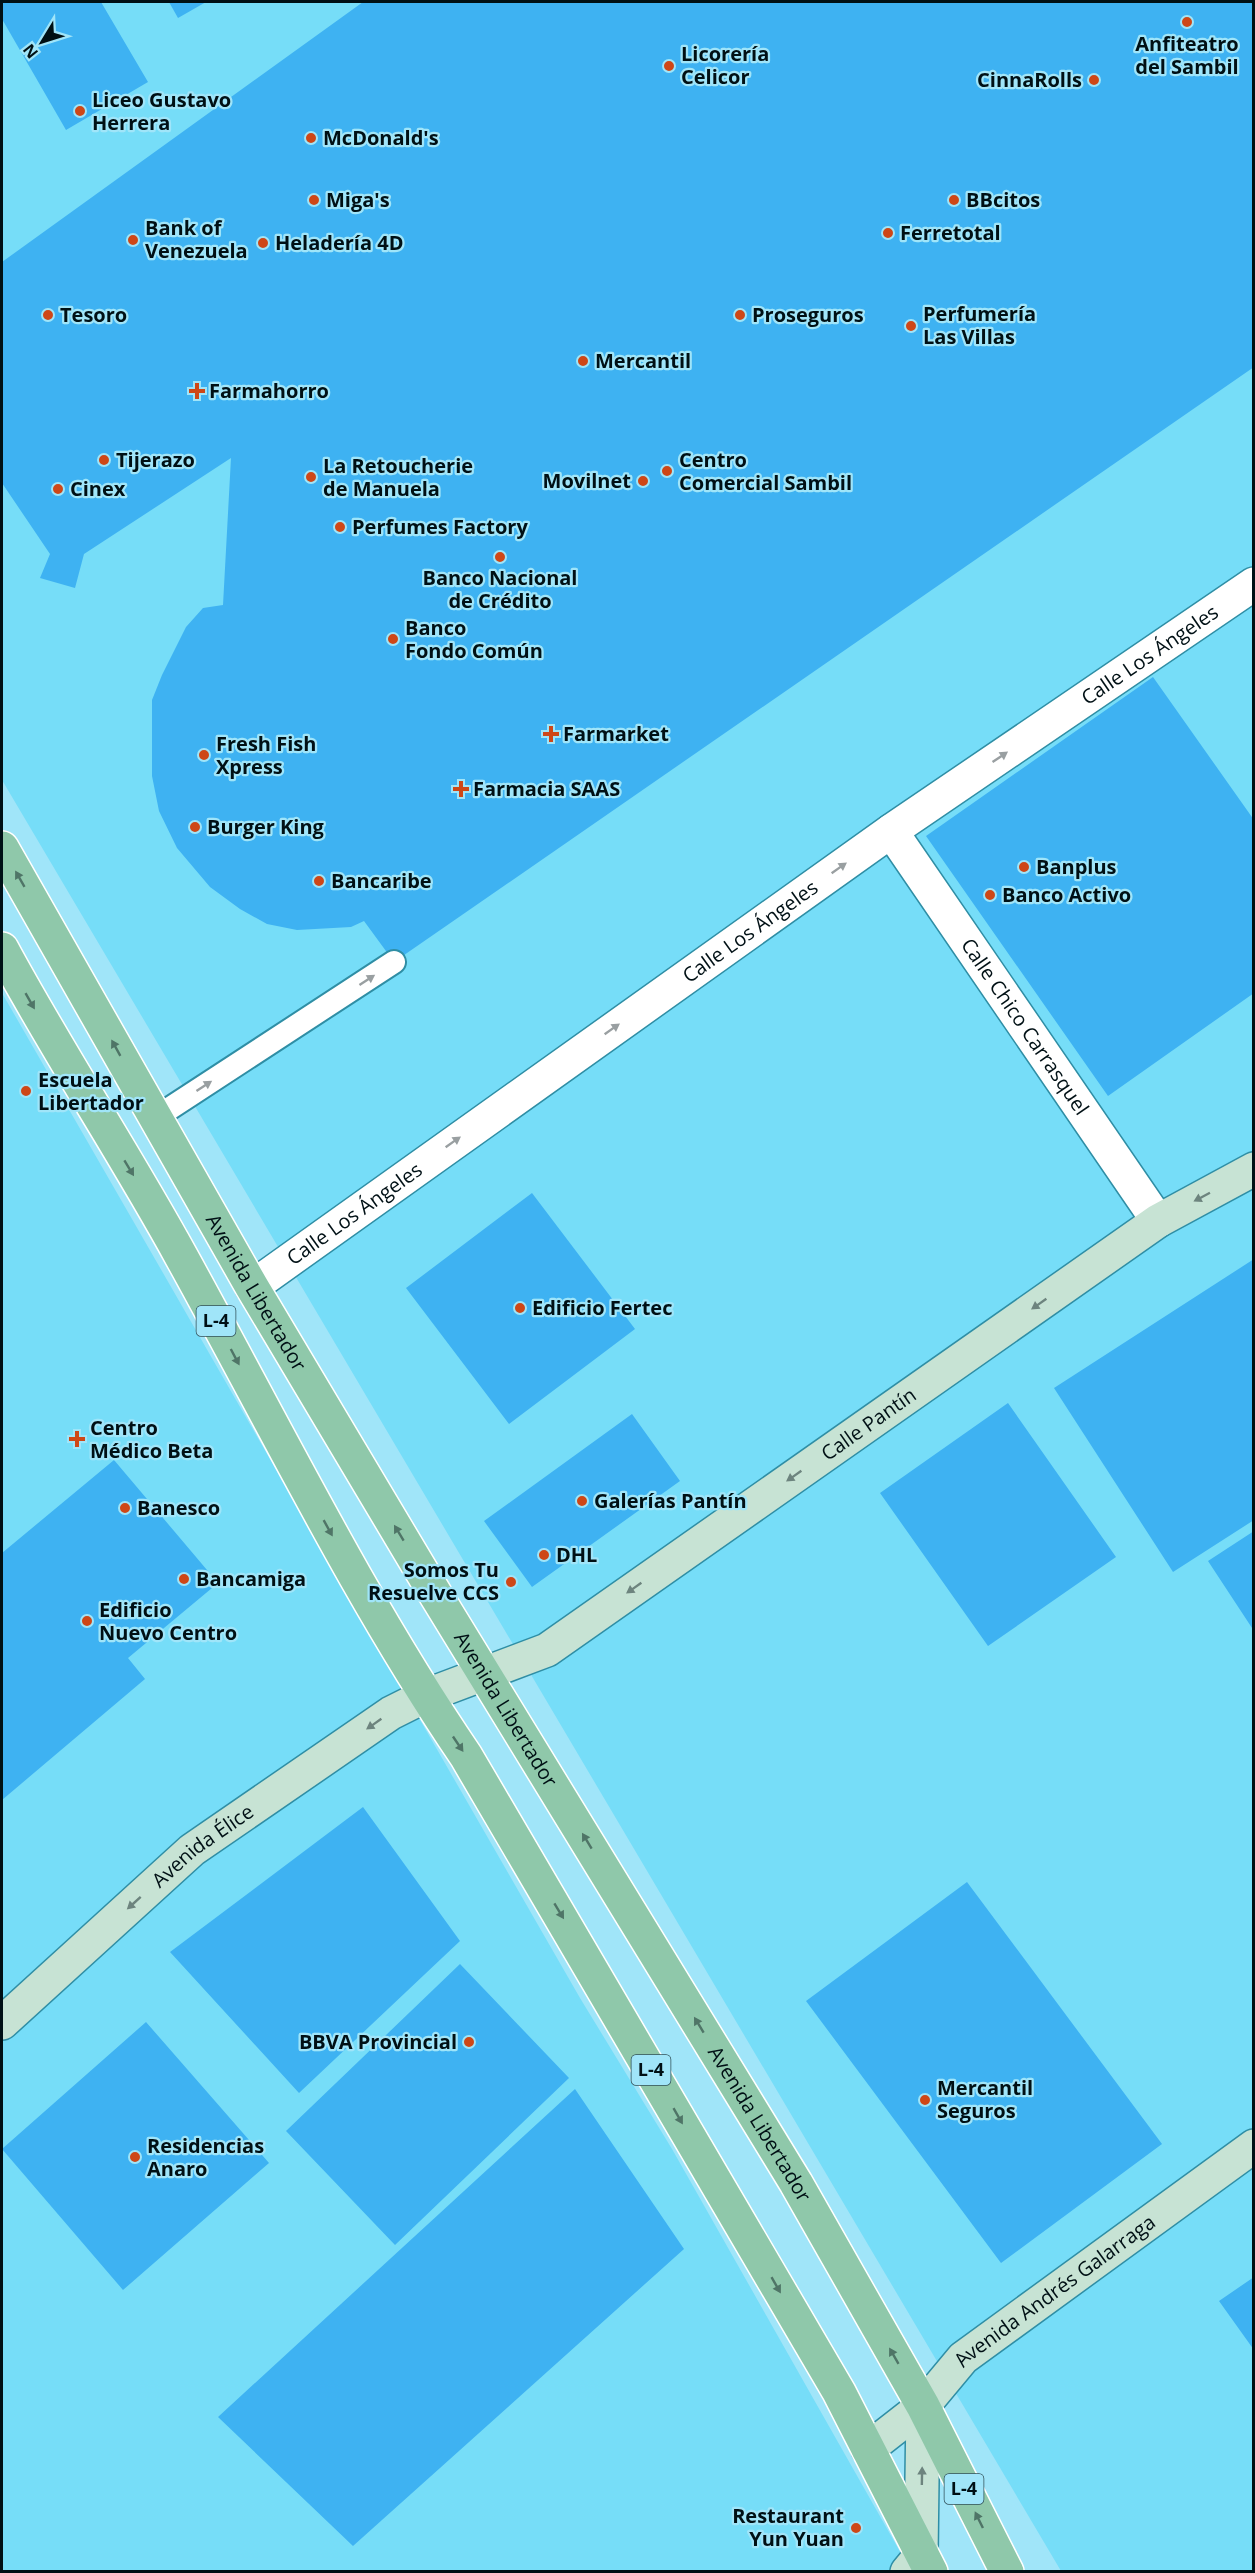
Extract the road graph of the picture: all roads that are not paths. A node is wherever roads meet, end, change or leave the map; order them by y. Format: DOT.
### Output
graph roads {
  1 [pos="1254,584"];
  2 [pos="891,831"];
  3 [pos="2,848"];
  4 [pos="2,950"];
  5 [pos="394,962"];
  6 [pos="155,1118"];
  7 [pos="1254,1169"];
  8 [pos="1158,1221"];
  9 [pos="252,1287"];
  10 [pos="483,1673"];
  11 [pos="425,1696"];
  12 [pos="2,2024"];
  13 [pos="1254,2146"];
  14 [pos="923,2406"];
  15 [pos="868,2449"];
  16 [pos="919,2566"];
  17 [pos="1007,2571"];
  2 -- 1 [label="street, Calle Los Ángeles, one-way"];
  2 -- 8 [label="street, Calle Chico Carrasquel"];
  9 -- 2 [label="street, Calle Los Ángeles, one-way"];
  6 -- 3 [label="main road, Avenida Libertador / L-4, one-way"];
  4 -- 11 [label="main road, L-4, one-way"];
  6 -- 5 [label="lane, one-way"];
  6 -- 9 [label="main road, Avenida Libertador / L-4"];
  7 -- 8 [label="main road, Calle Pantín, one-way"];
  8 -- 10 [label="main road, Calle Pantín, one-way"];
  10 -- 9 [label="main road, Avenida Libertador / L-4, one-way"];
  10 -- 11 [label="main road, Calle Pantín"];
  14 -- 10 [label="main road, Avenida Libertador / L-4, one-way"];
  11 -- 12 [label="main road, Avenida Élice, one-way"];
  11 -- 15 [label="main road, L-4, one-way"];
  13 -- 14 [label="main road, Avenida Andrés Galarraga"];
  14 -- 15 [label="main road, Avenida Andrés Galarraga"];
  16 -- 14 [label="main road, one-way"];
  17 -- 14 [label="main road, Avenida Libertador / L-4, one-way"];
  15 -- 16 [label="main road, L-4"];
}
